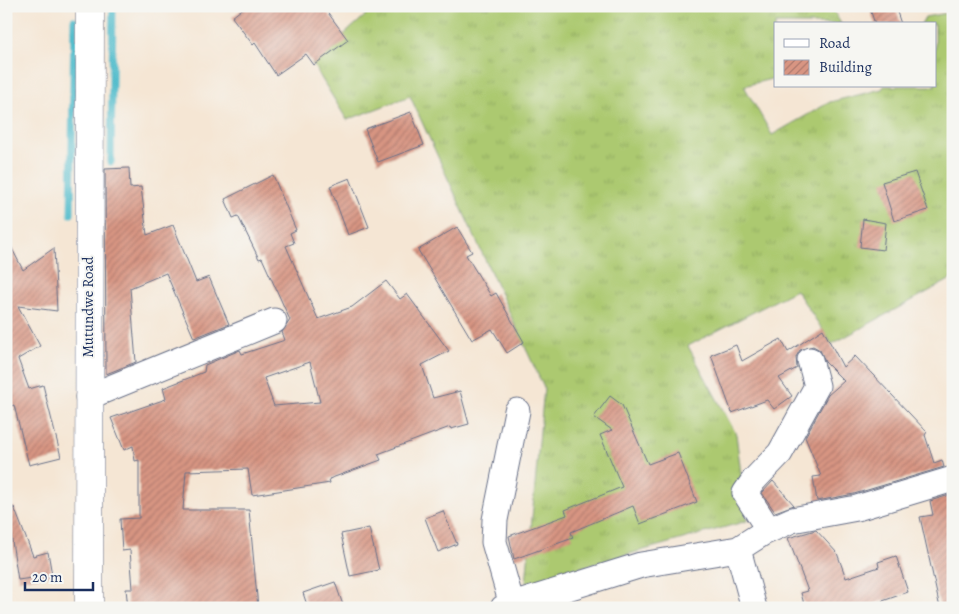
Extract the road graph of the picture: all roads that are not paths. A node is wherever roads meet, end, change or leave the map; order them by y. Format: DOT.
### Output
graph roads {
  1 [pos="90,6"];
  2 [pos="274,321"];
  3 [pos="810,360"];
  4 [pos="88,397"];
  5 [pos="517,411"];
  6 [pos="953,479"];
  7 [pos="769,530"];
  8 [pos="738,549"];
  9 [pos="545,602"];
  10 [pos="508,606"];
  11 [pos="89,608"];
  12 [pos="754,608"];
  1 -- 4 [label="main road, Mutundwe Road"];
  2 -- 4 [label="street"];
  3 -- 7 [label="street"];
  4 -- 11 [label="main road, Mutundwe Road"];
  5 -- 10 [label="street"];
  6 -- 7 [label="street"];
  7 -- 8 [label="street"];
  8 -- 9 [label="street"];
  8 -- 12 [label="street"];
  9 -- 10 [label="street"];
}
